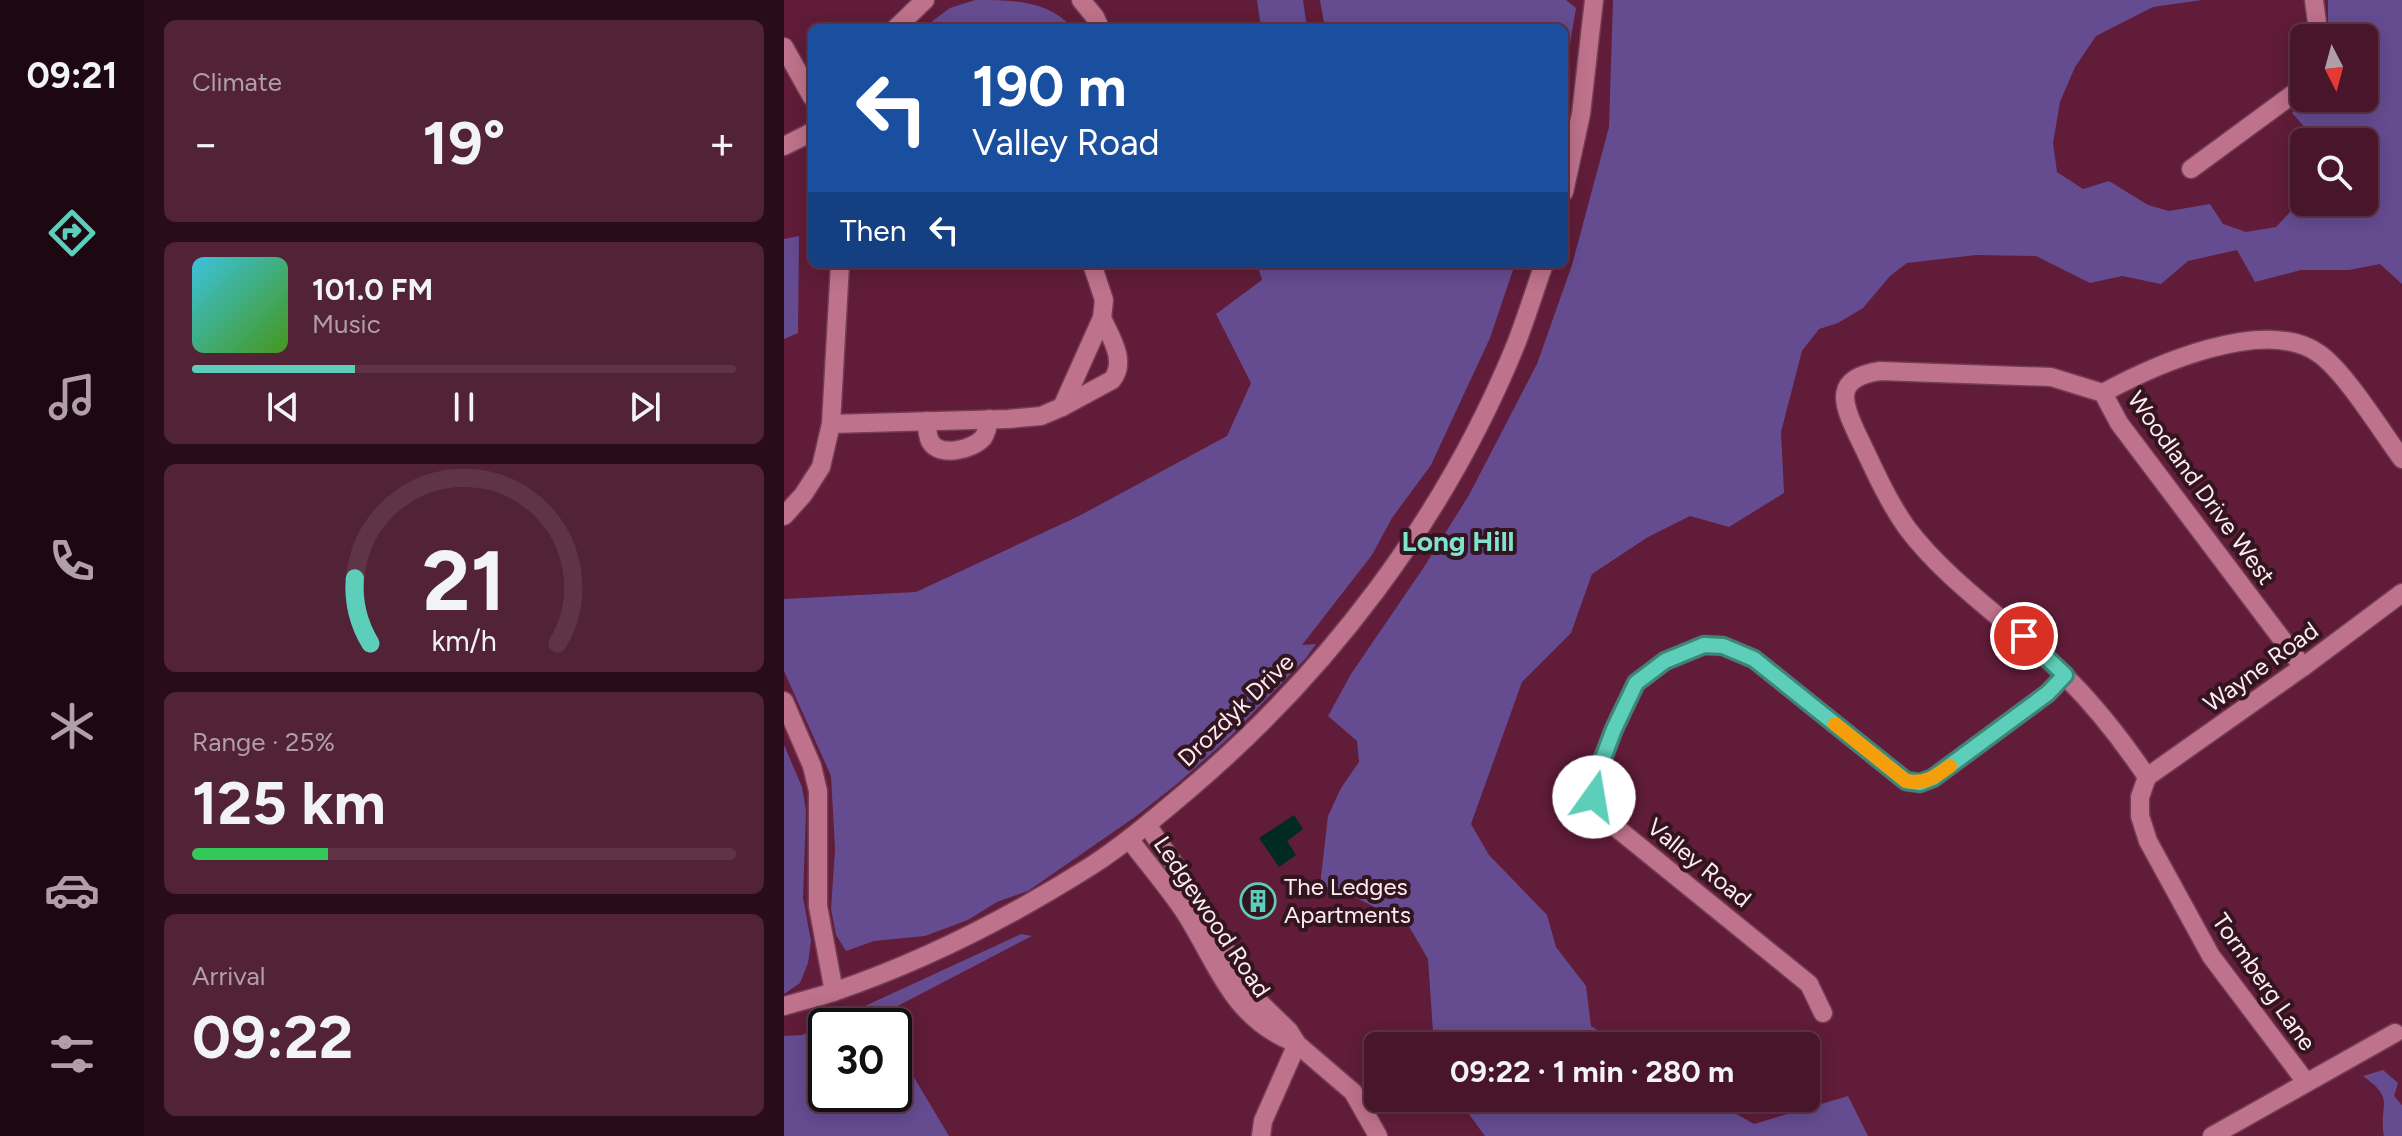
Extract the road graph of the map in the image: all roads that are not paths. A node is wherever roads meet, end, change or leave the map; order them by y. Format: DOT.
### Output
graph roads {
  1 [pos="925,0"];
  2 [pos="1081,0"];
  3 [pos="1594,0"];
  4 [pos="2314,0"];
  5 [pos="900,24"];
  6 [pos="1098,24"];
  7 [pos="2317,24"];
  8 [pos="784,47"];
  9 [pos="808,90"];
  10 [pos="2290,96"];
  11 [pos="808,134"];
  12 [pos="784,146"];
  13 [pos="2191,169"];
  14 [pos="1568,174"];
  15 [pos="840,268"];
  16 [pos="1093,268"];
  17 [pos="1543,268"];
  18 [pos="1102,318"];
  19 [pos="2103,393"];
  20 [pos="1062,407"];
  21 [pos="989,419"];
  22 [pos="927,421"];
  23 [pos="831,424"];
  24 [pos="2402,459"];
  25 [pos="784,516"];
  26 [pos="2402,593"];
  27 [pos="2303,667"];
  28 [pos="2065,675"];
  29 [pos="784,701"];
  30 [pos="2147,777"];
  31 [pos="1147,825"];
  32 [pos="1129,839"];
  33 [pos="834,992"];
  34 [pos="784,1006"];
  35 [pos="1823,1013"];
  36 [pos="2395,1033"];
  37 [pos="1297,1044"];
  38 [pos="2306,1082"];
  39 [pos="1261,1136"];
  40 [pos="1378,1136"];
  41 [pos="2212,1136"];
  1 -- 5 [label="street"];
  2 -- 6 [label="street"];
  3 -- 14 [label="street"];
  4 -- 7 [label="street"];
  8 -- 9 [label="street"];
  10 -- 13 [label="street"];
  11 -- 12 [label="street"];
  15 -- 23 [label="street"];
  16 -- 18 [label="street"];
  17 -- 31 [label="street, Drozdyk Drive"];
  18 -- 20 [label="street"];
  18 -- 20 [label="street"];
  19 -- 24 [label="street"];
  19 -- 27 [label="street, Woodland Drive West"];
  19 -- 28 [label="street, Woodland Drive West"];
  20 -- 21 [label="street"];
  21 -- 22 [label="street"];
  21 -- 22 [label="street"];
  22 -- 23 [label="street"];
  23 -- 25 [label="street"];
  26 -- 27 [label="street, Wayne Road"];
  27 -- 30 [label="street, Wayne Road"];
  28 -- 30 [label="street"];
  28 -- 35 [label="street, Valley Road"];
  29 -- 33 [label="street"];
  30 -- 38 [label="street, Tormberg Lane"];
  31 -- 32 [label="street, Drozdyk Drive"];
  31 -- 37 [label="street, Ledgewood Road"];
  32 -- 33 [label="street, Drozdyk Drive"];
  32 -- 37 [label="street, Ledgewood Road"];
  33 -- 34 [label="street, Drozdyk Drive"];
  36 -- 38 [label="street"];
  37 -- 39 [label="street"];
  37 -- 40 [label="street, Ledgewood Road"];
  38 -- 41 [label="street"];
}
